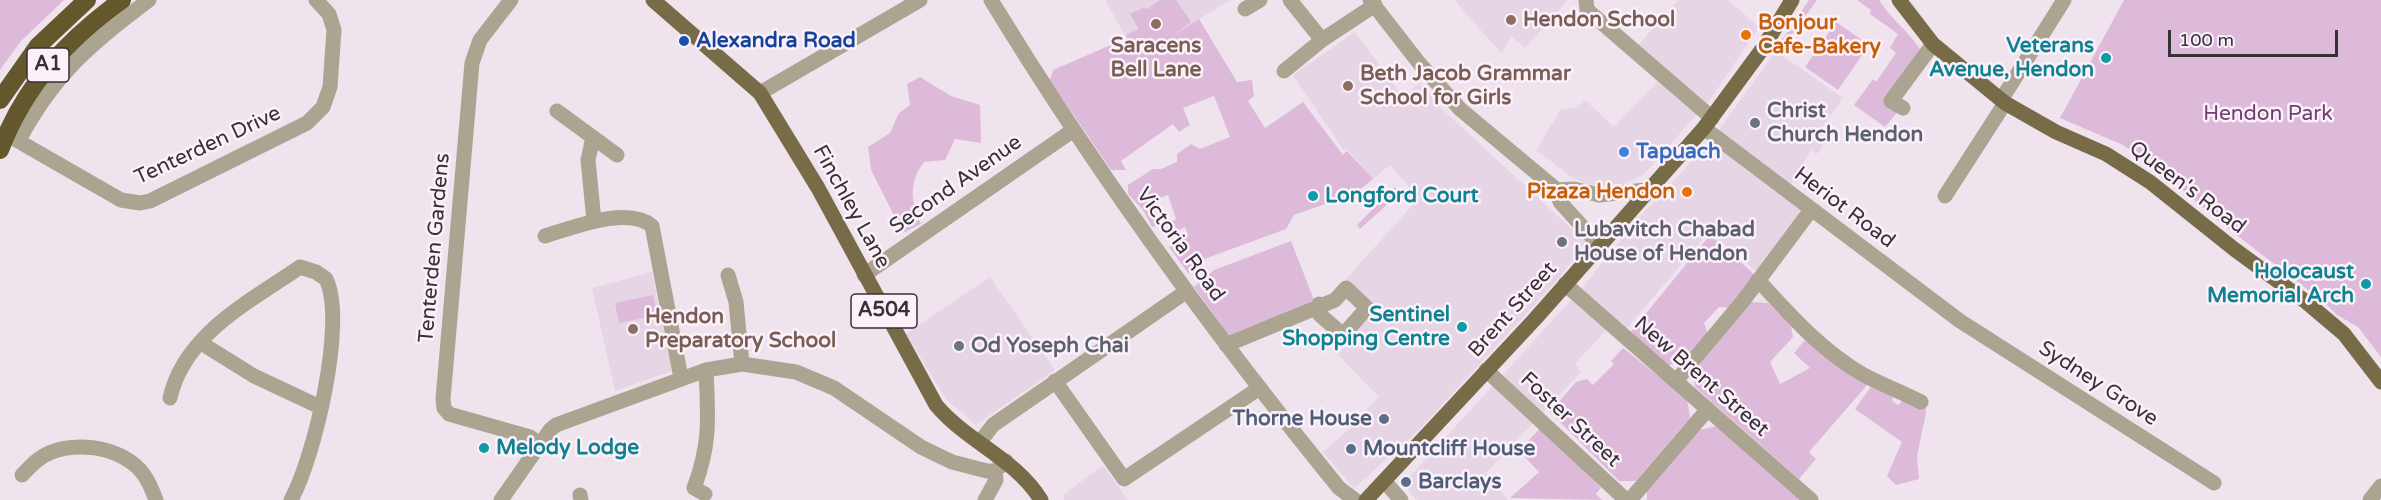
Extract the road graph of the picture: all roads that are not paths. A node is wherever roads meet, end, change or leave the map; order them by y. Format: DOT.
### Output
graph roads {
  1 [pos="87,0"];
  2 [pos="122,0"];
  3 [pos="149,0"];
  4 [pos="316,0"];
  5 [pos="511,0"];
  6 [pos="653,0"];
  7 [pos="920,0"];
  8 [pos="991,0"];
  9 [pos="1260,0"];
  10 [pos="1290,0"];
  11 [pos="1792,0"];
  12 [pos="1899,0"];
  13 [pos="2064,0"];
  14 [pos="1372,3"];
  15 [pos="1586,5"];
  16 [pos="1245,9"];
  17 [pos="1322,40"];
  18 [pos="1933,44"];
  19 [pos="1284,70"];
  20 [pos="760,93"];
  21 [pos="0,100"];
  22 [pos="2003,101"];
  23 [pos="1903,108"];
  24 [pos="557,111"];
  25 [pos="1708,123"];
  26 [pos="1072,131"];
  27 [pos="593,137"];
  28 [pos="8,141"];
  29 [pos="617,155"];
  30 [pos="1557,189"];
  31 [pos="1646,190"];
  32 [pos="1945,196"];
  33 [pos="1811,210"];
  34 [pos="594,221"];
  35 [pos="545,236"];
  36 [pos="1599,245"];
  37 [pos="728,275"];
  38 [pos="864,275"];
  39 [pos="1758,280"];
  40 [pos="1565,284"];
  41 [pos="1187,291"];
  42 [pos="1319,304"];
  43 [pos="1960,321"];
  44 [pos="201,343"];
  45 [pos="1226,345"];
  46 [pos="742,364"];
  47 [pos="706,370"];
  48 [pos="1486,370"];
  49 [pos="681,378"];
  50 [pos="1055,381"];
  51 [pos="1676,381"];
  52 [pos="2381,382"];
  53 [pos="1258,388"];
  54 [pos="170,398"];
  55 [pos="1921,402"];
  56 [pos="320,407"];
  57 [pos="1708,409"];
  58 [pos="980,442"];
  59 [pos="539,444"];
  60 [pos="1000,466"];
  61 [pos="22,475"];
  62 [pos="1384,481"];
  63 [pos="2214,483"];
  64 [pos="2381,486"];
  65 [pos="694,490"];
  66 [pos="156,500"];
  67 [pos="291,500"];
  68 [pos="501,500"];
  69 [pos="985,500"];
  70 [pos="1041,500"];
  71 [pos="1355,500"];
  72 [pos="1366,500"];
  73 [pos="1401,500"];
  74 [pos="1626,500"];
  75 [pos="1630,500"];
  76 [pos="1811,500"];
  77 [pos="2370,500"];
  1 -- 21 [label="highway, A1"];
  2 -- 28 [label="highway, A1"];
  3 -- 28 [label="street"];
  4 -- 28 [label="street, Tenterden Drive"];
  5 -- 59 [label="street, Tenterden Gardens"];
  6 -- 20 [label="main road, Finchley Lane / A504"];
  7 -- 20 [label="street"];
  8 -- 26 [label="street, Victoria Road"];
  9 -- 16 [label="street"];
  10 -- 17 [label="street"];
  11 -- 25 [label="main road, Brent Street"];
  12 -- 18 [label="main road, Queen's Road"];
  13 -- 22 [label="street"];
  14 -- 17 [label="street"];
  14 -- 30 [label="street"];
  15 -- 25 [label="street, Heriot Road"];
  17 -- 19 [label="street"];
  18 -- 22 [label="main road, Queen's Road"];
  18 -- 23 [label="street"];
  20 -- 38 [label="main road, Finchley Lane / A504"];
  22 -- 32 [label="street"];
  22 -- 52 [label="main road, Queen's Road"];
  24 -- 27 [label="street"];
  25 -- 31 [label="main road, Brent Street"];
  25 -- 33 [label="street, Heriot Road"];
  26 -- 38 [label="street, Second Avenue"];
  26 -- 41 [label="street, Victoria Road"];
  27 -- 29 [label="street"];
  27 -- 34 [label="street"];
  30 -- 31 [label="street"];
  30 -- 36 [label="street"];
  31 -- 36 [label="main road, Brent Street"];
  33 -- 39 [label="street"];
  33 -- 43 [label="street, Heriot Road"];
  34 -- 35 [label="street"];
  34 -- 49 [label="street"];
  36 -- 40 [label="main road, Brent Street"];
  37 -- 46 [label="street"];
  38 -- 58 [label="main road, Finchley Lane / A504"];
  39 -- 51 [label="street"];
  39 -- 55 [label="street"];
  40 -- 48 [label="main road, Brent Street"];
  40 -- 51 [label="street, New Brent Street"];
  41 -- 45 [label="street, Victoria Road"];
  41 -- 50 [label="street"];
  42 -- 45 [label="street"];
  43 -- 63 [label="street, Sydney Grove"];
  44 -- 54 [label="street"];
  44 -- 56 [label="street"];
  44 -- 56 [label="street"];
  45 -- 53 [label="street, Victoria Road"];
  46 -- 47 [label="street"];
  46 -- 60 [label="street"];
  47 -- 49 [label="street"];
  47 -- 65 [label="street"];
  48 -- 62 [label="main road, Brent Street"];
  48 -- 74 [label="street, Foster Street"];
  49 -- 59 [label="street"];
  50 -- 53 [label="street"];
  50 -- 58 [label="street"];
  51 -- 57 [label="street, New Brent Street"];
  53 -- 71 [label="street, Victoria Road"];
  56 -- 67 [label="street"];
  57 -- 75 [label="street"];
  57 -- 76 [label="street, New Brent Street"];
  58 -- 60 [label="main road, Finchley Lane / A504"];
  59 -- 68 [label="street"];
  60 -- 69 [label="street"];
  60 -- 70 [label="main road, Finchley Lane / A504"];
  61 -- 66 [label="street"];
  62 -- 72 [label="main road, Brent Street"];
  62 -- 73 [label="street"];
  64 -- 77 [label="street"];
}
